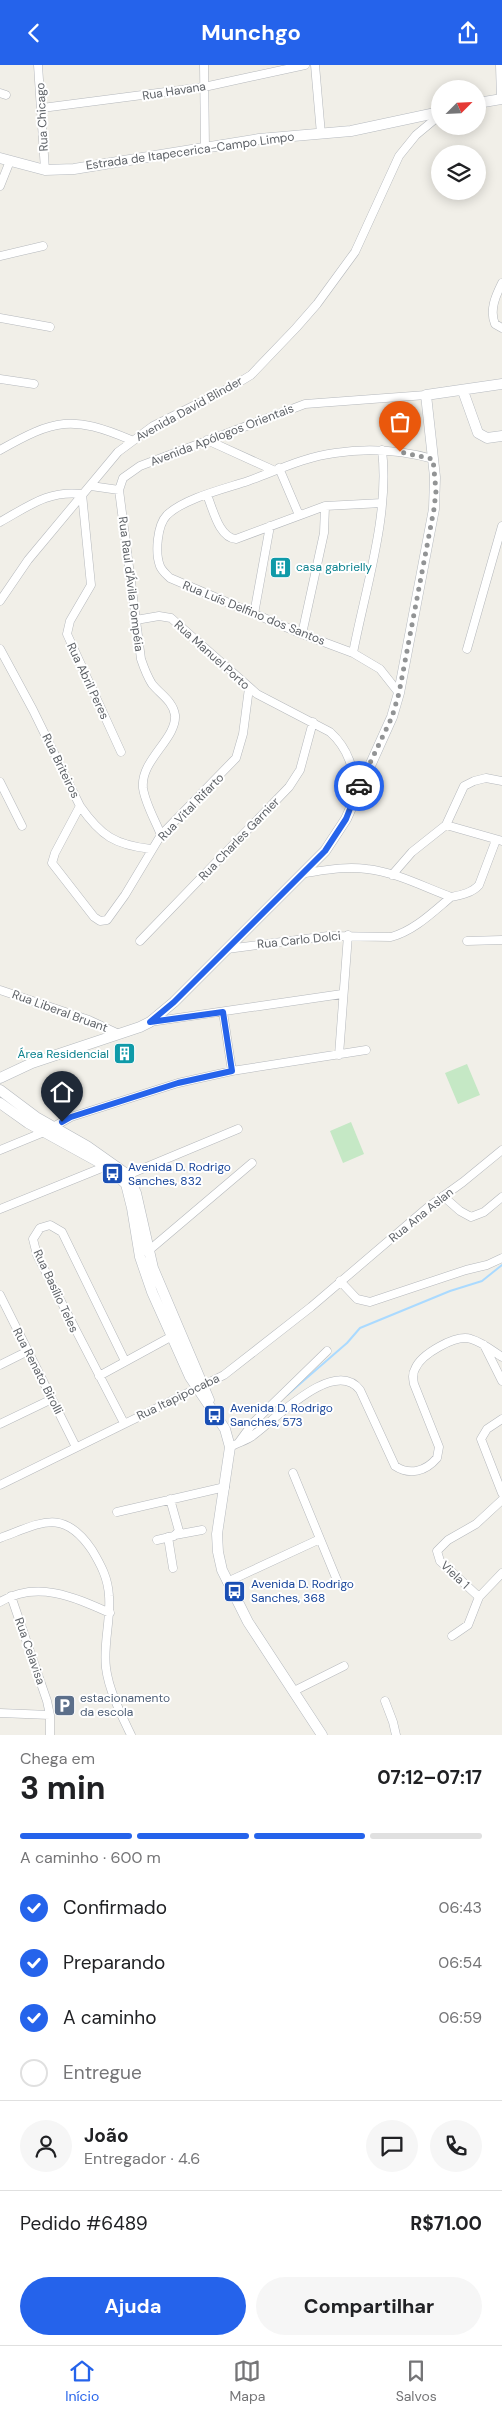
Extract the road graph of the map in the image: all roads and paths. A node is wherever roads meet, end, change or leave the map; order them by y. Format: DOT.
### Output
graph roads {
  1 [pos="38,65"];
  2 [pos="204,65"];
  3 [pos="305,65"];
  4 [pos="315,65"];
  5 [pos="500,65"];
  6 [pos="204,87"];
  7 [pos="502,99"];
  8 [pos="486,102"];
  9 [pos="42,108"];
  10 [pos="431,116"];
  11 [pos="431,122"];
  12 [pos="321,134"];
  13 [pos="205,148"];
  14 [pos="5,160"];
  15 [pos="45,170"];
  16 [pos="0,186"];
  17 [pos="43,246"];
  18 [pos="0,256"];
  19 [pos="502,283"];
  20 [pos="0,318"];
  21 [pos="50,327"];
  22 [pos="502,328"];
  23 [pos="0,379"];
  24 [pos="34,384"];
  25 [pos="502,384"];
  26 [pos="463,391"];
  27 [pos="426,395"];
  28 [pos="502,436"];
  29 [pos="131,440"];
  30 [pos="207,441"];
  31 [pos="0,450"];
  32 [pos="382,450"];
  33 [pos="433,459"];
  34 [pos="276,469"];
  35 [pos="91,486"];
  36 [pos="119,490"];
  37 [pos="82,494"];
  38 [pos="208,495"];
  39 [pos="382,503"];
  40 [pos="325,506"];
  41 [pos="299,515"];
  42 [pos="0,522"];
  43 [pos="270,526"];
  44 [pos="502,526"];
  45 [pos="0,601"];
  46 [pos="254,614"];
  47 [pos="136,620"];
  48 [pos="302,634"];
  49 [pos="0,649"];
  50 [pos="468,649"];
  51 [pos="353,653"];
  52 [pos="249,688"];
  53 [pos="399,693"];
  54 [pos="313,722"];
  55 [pos="121,751"];
  56 [pos="502,781"];
  57 [pos="0,782"];
  58 [pos="356,794"];
  59 [pos="80,806"];
  60 [pos="446,825"];
  61 [pos="22,826"];
  62 [pos="161,835"];
  63 [pos="499,840"];
  64 [pos="151,849"];
  65 [pos="305,873"];
  66 [pos="392,875"];
  67 [pos="451,897"];
  68 [pos="348,935"];
  69 [pos="502,940"];
  70 [pos="140,941"];
  71 [pos="467,941"];
  72 [pos="225,949"];
  73 [pos="0,990"];
  74 [pos="342,994"];
  75 [pos="223,1012"];
  76 [pos="150,1022"];
  77 [pos="119,1034"];
  78 [pos="366,1050"];
  79 [pos="339,1055"];
  80 [pos="232,1071"];
  81 [pos="0,1078"];
  82 [pos="0,1091"];
  83 [pos="0,1103"];
  84 [pos="48,1129"];
  85 [pos="238,1129"];
  86 [pos="0,1150"];
  87 [pos="502,1150"];
  88 [pos="252,1163"];
  89 [pos="110,1165"];
  90 [pos="125,1177"];
  91 [pos="442,1196"];
  92 [pos="502,1197"];
  93 [pos="0,1209"];
  94 [pos="144,1254"];
  95 [pos="502,1258"];
  96 [pos="340,1281"];
  97 [pos="0,1295"];
  98 [pos="175,1334"];
  99 [pos="484,1345"];
  100 [pos="28,1351"];
  101 [pos="327,1351"];
  102 [pos="502,1357"];
  103 [pos="125,1361"];
  104 [pos="0,1365"];
  105 [pos="99,1376"];
  106 [pos="502,1381"];
  107 [pos="199,1386"];
  108 [pos="52,1399"];
  109 [pos="502,1419"];
  110 [pos="124,1423"];
  111 [pos="0,1424"];
  112 [pos="235,1444"];
  113 [pos="76,1447"];
  114 [pos="293,1473"];
  115 [pos="0,1485"];
  116 [pos="225,1487"];
  117 [pos="502,1493"];
  118 [pos="170,1499"];
  119 [pos="502,1500"];
  120 [pos="117,1511"];
  121 [pos="202,1530"];
  122 [pos="171,1536"];
  123 [pos="0,1538"];
  124 [pos="320,1539"];
  125 [pos="157,1540"];
  126 [pos="174,1568"];
  127 [pos="502,1573"];
  128 [pos="227,1582"];
  129 [pos="339,1585"];
  130 [pos="10,1596"];
  131 [pos="479,1597"];
  132 [pos="0,1602"];
  133 [pos="110,1613"];
  134 [pos="452,1636"];
  135 [pos="344,1667"];
  136 [pos="294,1691"];
  137 [pos="385,1701"];
  138 [pos="0,1713"];
  139 [pos="50,1715"];
  140 [pos="50,1735"];
  141 [pos="131,1735"];
  142 [pos="322,1735"];
  143 [pos="396,1735"];
  1 -- 9 [label="street, Rua Chicago"];
  2 -- 6 [label="street"];
  3 -- 6 [label="street, Rua Havana"];
  4 -- 12 [label="street"];
  5 -- 7 [label="street"];
  6 -- 9 [label="street, Rua Havana"];
  6 -- 13 [label="street"];
  7 -- 8 [label="main road"];
  9 -- 15 [label="street, Rua Chicago"];
  10 -- 12 [label="main road, Estrada de Itapecerica-Campo Limpo"];
  11 -- 29 [label="street, Avenida David Blinder"];
  12 -- 13 [label="main road, Estrada de Itapecerica-Campo Limpo"];
  13 -- 15 [label="main road, Estrada de Itapecerica-Campo Limpo"];
  14 -- 15 [label="main road, Estrada de Itapecerica-Campo Limpo"];
  14 -- 16 [label="street"];
  17 -- 18 [label="street"];
  19 -- 22 [label="street"];
  20 -- 21 [label="street"];
  23 -- 24 [label="street"];
  25 -- 26 [label="main road"];
  26 -- 27 [label="main road"];
  26 -- 28 [label="main road"];
  27 -- 30 [label="street, Avenida Apólogos Orientais"];
  27 -- 33 [label="main road"];
  29 -- 31 [label="street"];
  29 -- 35 [label="street, Avenida David Blinder"];
  30 -- 34 [label="street"];
  30 -- 36 [label="street, Avenida Apólogos Orientais"];
  32 -- 33 [label="street, Rua Luís Delfino dos Santos"];
  32 -- 34 [label="street, Rua Luís Delfino dos Santos"];
  32 -- 39 [label="street"];
  33 -- 53 [label="main road"];
  34 -- 38 [label="street, Rua Luís Delfino dos Santos"];
  34 -- 41 [label="street"];
  35 -- 36 [label="street"];
  35 -- 37 [label="street, Avenida David Blinder"];
  36 -- 47 [label="street, Rua Raul d'Ávila Pompéia"];
  37 -- 42 [label="street"];
  37 -- 45 [label="street, Avenida David Blinder"];
  37 -- 55 [label="street, Rua Abril Peres"];
  38 -- 43 [label="street"];
  38 -- 46 [label="street, Rua Luís Delfino dos Santos"];
  39 -- 40 [label="street"];
  39 -- 51 [label="street"];
  40 -- 41 [label="street"];
  40 -- 48 [label="street"];
  41 -- 43 [label="street"];
  43 -- 46 [label="street"];
  44 -- 50 [label="street"];
  46 -- 48 [label="street, Rua Luís Delfino dos Santos"];
  47 -- 52 [label="street, Rua Manuel Porto"];
  47 -- 62 [label="street, Rua Raul d'Ávila Pompéia"];
  48 -- 51 [label="street, Rua Luís Delfino dos Santos"];
  49 -- 59 [label="street, Rua Briteiros"];
  51 -- 53 [label="street, Rua Luís Delfino dos Santos"];
  52 -- 54 [label="street, Rua Manuel Porto"];
  52 -- 62 [label="street, Rua Vital Rifarto"];
  53 -- 58 [label="main road"];
  54 -- 58 [label="street, Rua Manuel Porto"];
  54 -- 70 [label="street, Rua Charles Garnier"];
  56 -- 60 [label="street"];
  57 -- 61 [label="street"];
  58 -- 65 [label="main road"];
  59 -- 64 [label="street, Rua Briteiros"];
  59 -- 64 [label="street, Rua Vital Rifarto"];
  60 -- 63 [label="street"];
  60 -- 66 [label="street"];
  62 -- 64 [label="street, Rua Vital Rifarto"];
  63 -- 67 [label="street, Rua Carlo Dolci"];
  65 -- 66 [label="street"];
  65 -- 72 [label="main road"];
  66 -- 67 [label="street"];
  67 -- 68 [label="street, Rua Carlo Dolci"];
  68 -- 72 [label="street, Rua Carlo Dolci"];
  68 -- 74 [label="street"];
  69 -- 71 [label="street"];
  72 -- 76 [label="main road"];
  73 -- 77 [label="street, Rua Liberal Bruant"];
  74 -- 75 [label="street"];
  74 -- 79 [label="street"];
  75 -- 76 [label="street"];
  75 -- 80 [label="street"];
  76 -- 77 [label="main road"];
  77 -- 81 [label="main road"];
  78 -- 79 [label="street"];
  79 -- 80 [label="street"];
  80 -- 84 [label="street"];
  82 -- 84 [label="main road"];
  83 -- 84 [label="main road"];
  84 -- 86 [label="street"];
  84 -- 89 [label="main road"];
  85 -- 90 [label="street"];
  87 -- 91 [label="street, Rua Ana Aslan"];
  88 -- 94 [label="street"];
  89 -- 90 [label="main road"];
  89 -- 93 [label="street"];
  90 -- 94 [label="main road"];
  91 -- 92 [label="street"];
  91 -- 96 [label="street, Rua Ana Aslan"];
  94 -- 98 [label="main road"];
  95 -- 96 [label="street"];
  96 -- 107 [label="street, Rua Itapipocaba"];
  97 -- 100 [label="street, Rua Renato Birolli"];
  98 -- 103 [label="street"];
  98 -- 107 [label="main road"];
  99 -- 102 [label="street"];
  99 -- 106 [label="street"];
  99 -- 112 [label="street"];
  100 -- 104 [label="street"];
  100 -- 108 [label="street, Rua Renato Birolli"];
  101 -- 112 [label="street"];
  103 -- 105 [label="street"];
  103 -- 105 [label="street, Rua Basílio Teles"];
  105 -- 110 [label="street, Rua Basílio Teles"];
  107 -- 110 [label="street, Rua Itapipocaba"];
  107 -- 112 [label="main road"];
  108 -- 111 [label="street"];
  108 -- 113 [label="street, Rua Renato Birolli"];
  109 -- 117 [label="street"];
  110 -- 113 [label="street, Rua Itapipocaba"];
  112 -- 116 [label="main road"];
  113 -- 115 [label="street, Rua Itapipocaba"];
  114 -- 124 [label="street"];
  116 -- 118 [label="street"];
  116 -- 128 [label="main road"];
  118 -- 120 [label="street"];
  118 -- 122 [label="street"];
  119 -- 131 [label="street, Viela 1"];
  121 -- 122 [label="street"];
  122 -- 125 [label="street"];
  122 -- 126 [label="street"];
  123 -- 133 [label="street"];
  124 -- 128 [label="street"];
  124 -- 129 [label="street"];
  127 -- 131 [label="street"];
  128 -- 136 [label="main road"];
  130 -- 132 [label="street"];
  130 -- 133 [label="street"];
  130 -- 139 [label="street, Rua Celavisa"];
  131 -- 134 [label="street"];
  133 -- 141 [label="street"];
  135 -- 136 [label="street"];
  136 -- 142 [label="main road"];
  137 -- 143 [label="street"];
  138 -- 139 [label="street"];
  139 -- 140 [label="street, Rua Celavisa"];
}
